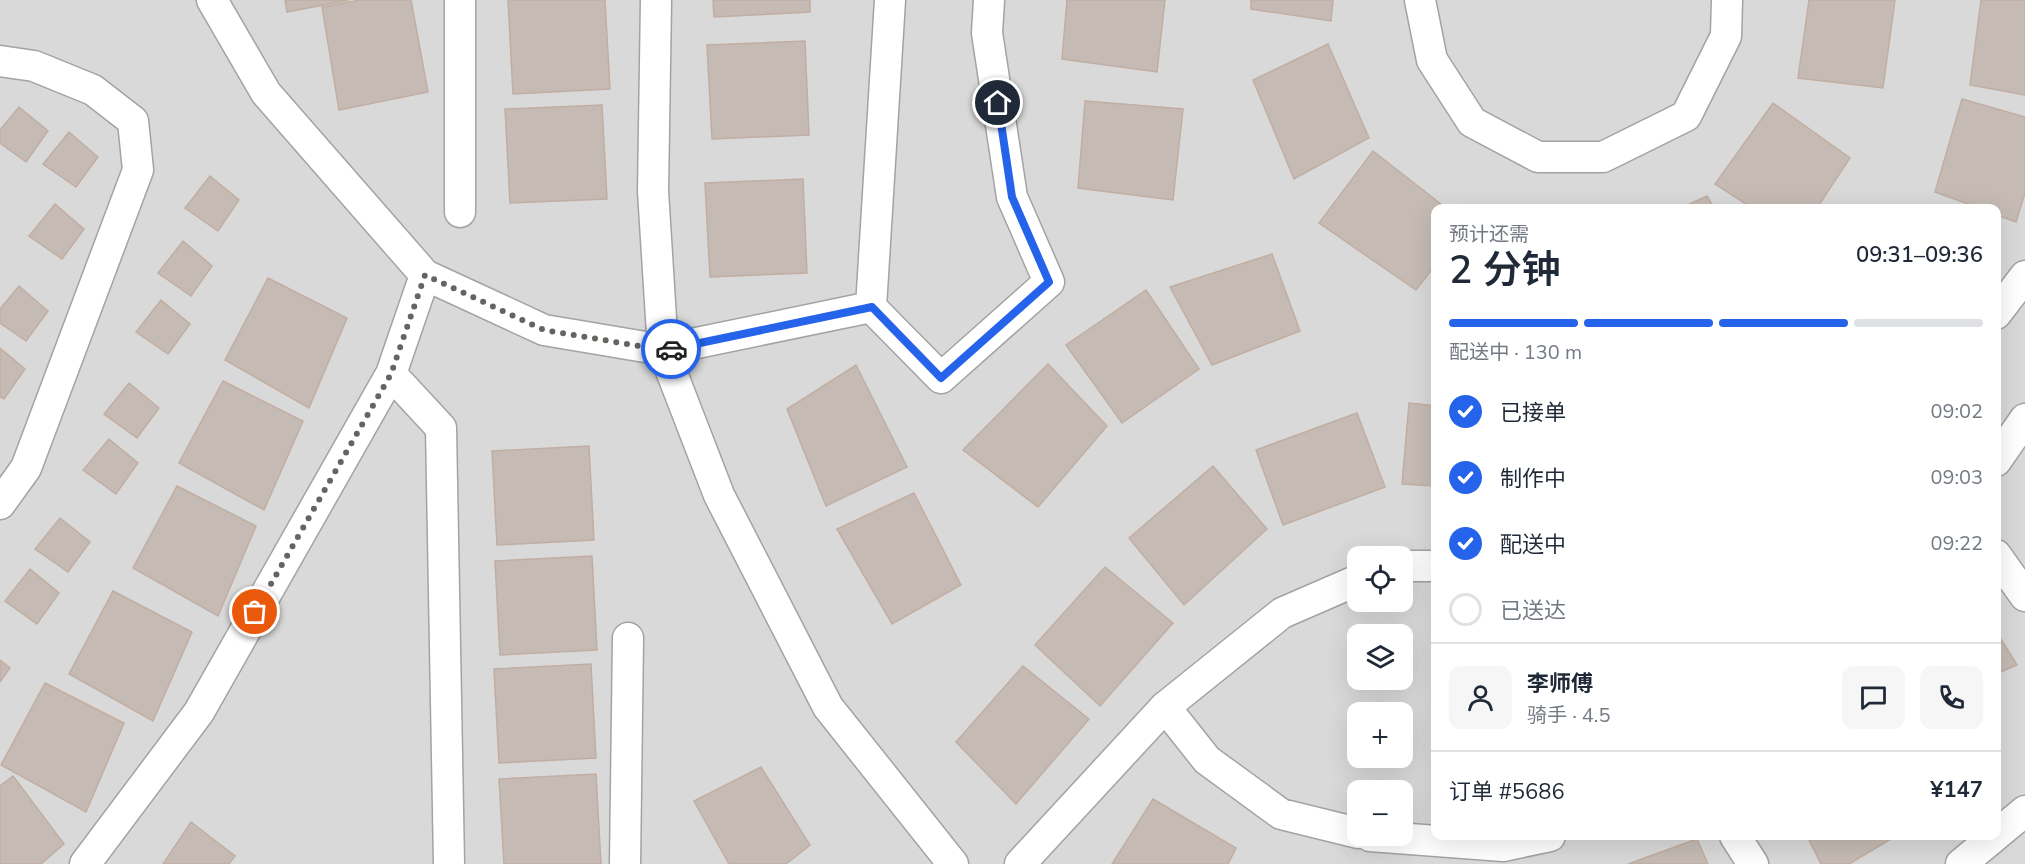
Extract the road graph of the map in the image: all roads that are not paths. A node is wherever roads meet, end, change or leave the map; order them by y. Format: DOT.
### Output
graph roads {
  1 [pos="212,0"];
  2 [pos="460,0"];
  3 [pos="656,0"];
  4 [pos="890,0"];
  5 [pos="989,0"];
  6 [pos="1420,0"];
  7 [pos="1727,0"];
  8 [pos="0,61"];
  9 [pos="460,212"];
  10 [pos="425,275"];
  11 [pos="2025,276"];
  12 [pos="872,307"];
  13 [pos="2001,307"];
  14 [pos="663,350"];
  15 [pos="391,374"];
  16 [pos="2025,419"];
  17 [pos="2001,454"];
  18 [pos="0,504"];
  19 [pos="2001,562"];
  20 [pos="1413,566"];
  21 [pos="1431,566"];
  22 [pos="1347,585"];
  23 [pos="2025,596"];
  24 [pos="628,638"];
  25 [pos="1165,707"];
  26 [pos="2025,811"];
  27 [pos="1347,830"];
  28 [pos="2001,831"];
  29 [pos="1531,840"];
  30 [pos="1738,840"];
  31 [pos="1990,840"];
  32 [pos="1410,851"];
  33 [pos="85,864"];
  34 [pos="449,864"];
  35 [pos="624,864"];
  36 [pos="953,864"];
  37 [pos="1020,864"];
  38 [pos="1754,864"];
  39 [pos="1961,864"];
  1 -- 10 [label="street"];
  2 -- 9 [label="street"];
  3 -- 14 [label="street"];
  4 -- 12 [label="street"];
  5 -- 12 [label="street"];
  6 -- 7 [label="street"];
  8 -- 18 [label="street"];
  10 -- 14 [label="street"];
  10 -- 15 [label="street"];
  11 -- 13 [label="street"];
  12 -- 14 [label="street"];
  14 -- 36 [label="street"];
  15 -- 33 [label="street"];
  15 -- 34 [label="street"];
  16 -- 17 [label="street"];
  19 -- 23 [label="street"];
  20 -- 21 [label="street"];
  22 -- 25 [label="street"];
  24 -- 35 [label="street"];
  25 -- 27 [label="street"];
  25 -- 37 [label="street"];
  26 -- 28 [label="street"];
  29 -- 32 [label="street"];
  30 -- 38 [label="street"];
  31 -- 39 [label="street"];
}
